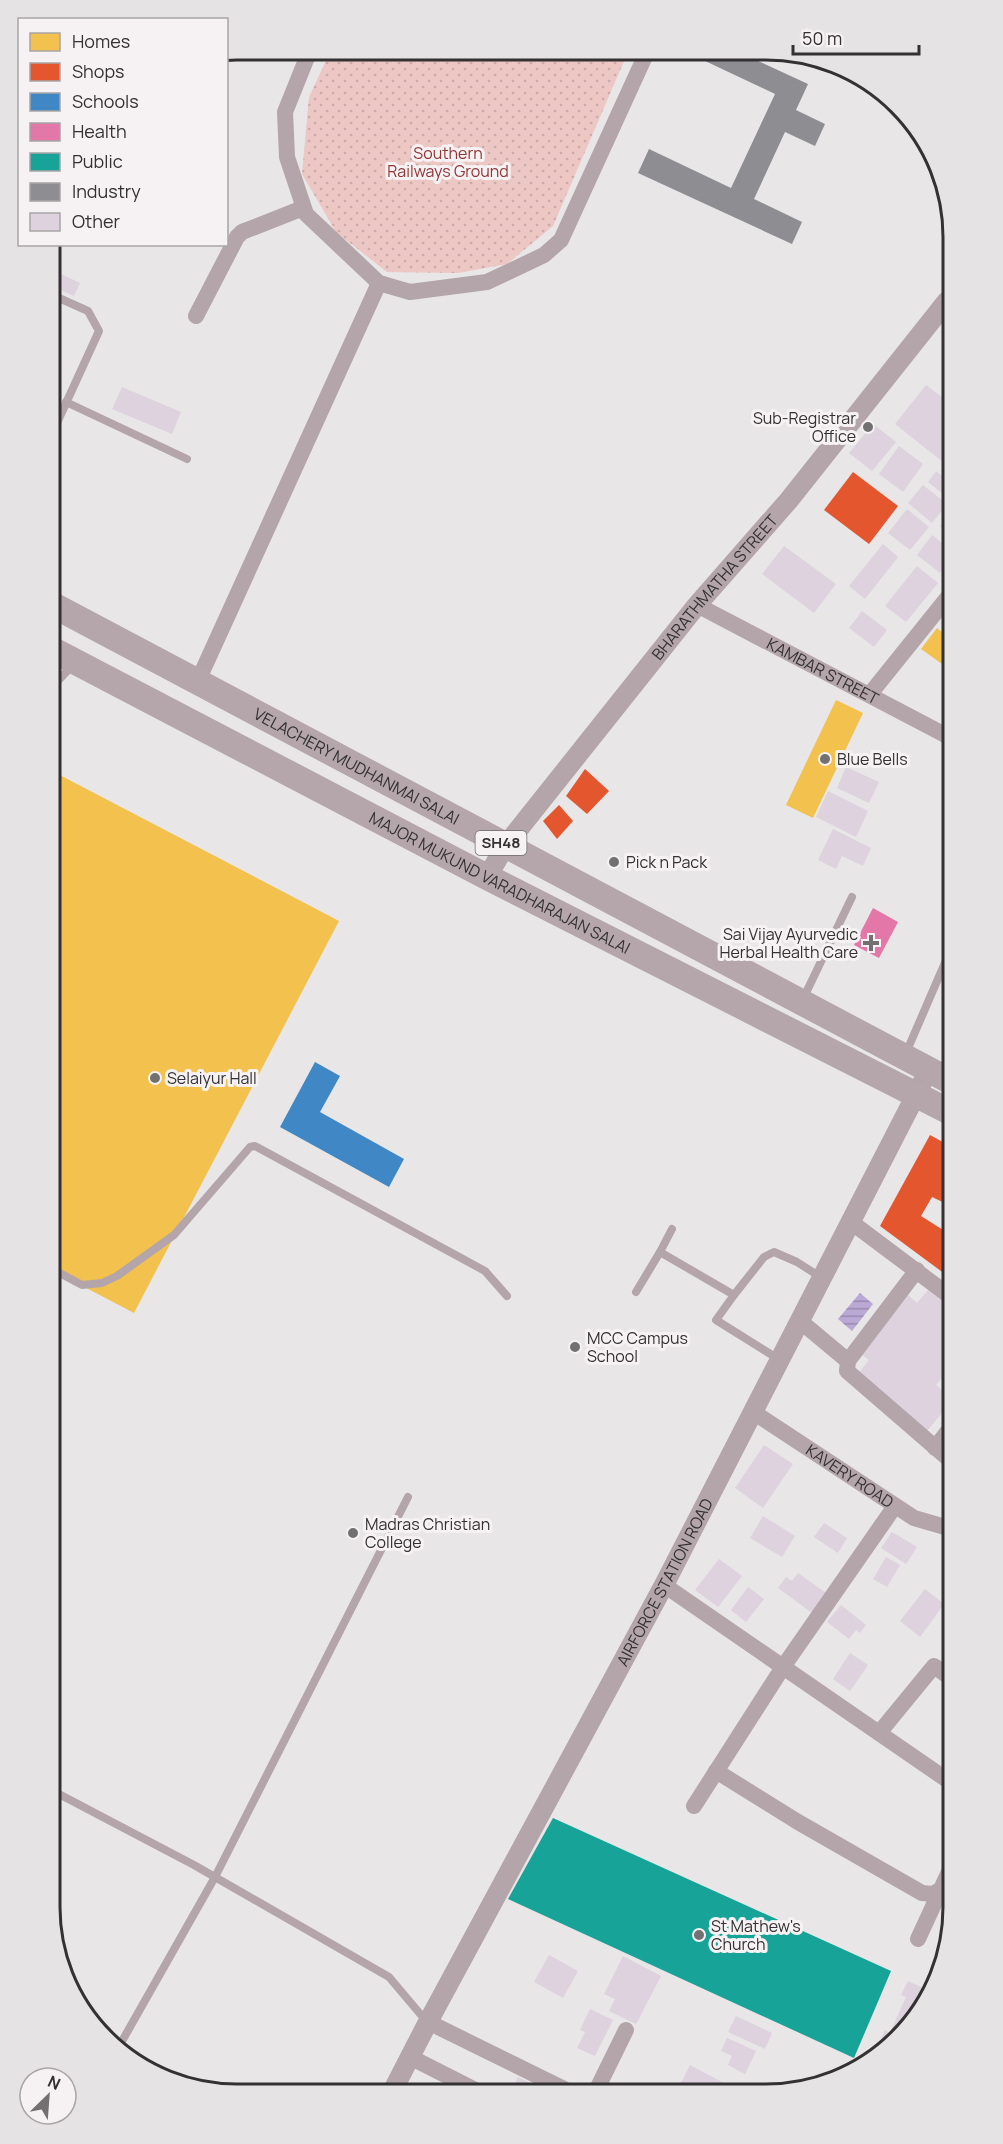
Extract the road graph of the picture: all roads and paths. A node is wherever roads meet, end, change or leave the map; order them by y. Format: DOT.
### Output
graph roads {
  1 [pos="306,60"];
  2 [pos="643,60"];
  3 [pos="303,208"];
  4 [pos="379,283"];
  5 [pos="60,298"];
  6 [pos="943,306"];
  7 [pos="196,316"];
  8 [pos="66,402"];
  9 [pos="60,416"];
  10 [pos="187,459"];
  11 [pos="943,603"];
  12 [pos="697,605"];
  13 [pos="60,609"];
  14 [pos="60,654"];
  15 [pos="76,662"];
  16 [pos="60,679"];
  17 [pos="197,683"];
  18 [pos="870,694"];
  19 [pos="943,734"];
  20 [pos="506,846"];
  21 [pos="487,877"];
  22 [pos="852,897"];
  23 [pos="943,967"];
  24 [pos="801,1002"];
  25 [pos="904,1056"];
  26 [pos="940,1075"];
  27 [pos="916,1095"];
  28 [pos="943,1108"];
  29 [pos="851,1222"];
  30 [pos="672,1229"];
  31 [pos="660,1252"];
  32 [pos="917,1270"];
  33 [pos="60,1273"];
  34 [pos="822,1278"];
  35 [pos="943,1291"];
  36 [pos="636,1292"];
  37 [pos="735,1295"];
  38 [pos="507,1296"];
  39 [pos="800,1321"];
  40 [pos="780,1360"];
  41 [pos="848,1361"];
  42 [pos="753,1412"];
  43 [pos="943,1438"];
  44 [pos="935,1448"];
  45 [pos="943,1454"];
  46 [pos="408,1497"];
  47 [pos="895,1506"];
  48 [pos="943,1526"];
  49 [pos="664,1585"];
  50 [pos="783,1667"];
  51 [pos="943,1672"];
  52 [pos="879,1733"];
  53 [pos="716,1771"];
  54 [pos="943,1777"];
  55 [pos="60,1795"];
  56 [pos="694,1806"];
  57 [pos="215,1877"];
  58 [pos="943,1888"];
  59 [pos="918,1939"];
  60 [pos="428,2022"];
  61 [pos="626,2030"];
  62 [pos="122,2041"];
  63 [pos="410,2057"];
  64 [pos="396,2084"];
  65 [pos="463,2084"];
  66 [pos="554,2084"];
  67 [pos="599,2084"];
  1 -- 3 [label="street"];
  2 -- 4 [label="street"];
  3 -- 4 [label="street"];
  3 -- 7 [label="street"];
  4 -- 17 [label="street"];
  5 -- 8 [label="lane"];
  6 -- 12 [label="street, BHARATHMATHA STREET"];
  8 -- 9 [label="lane"];
  8 -- 10 [label="lane"];
  11 -- 18 [label="street"];
  12 -- 18 [label="street, KAMBAR STREET"];
  12 -- 20 [label="street, BHARATHMATHA STREET"];
  13 -- 17 [label="main road, VELACHERY MUDHANMAI SALAI / SH48"];
  14 -- 15 [label="main road, MAJOR MUKUND VARADHARAJAN SALAI / SH48"];
  15 -- 16 [label="lane"];
  15 -- 21 [label="main road, MAJOR MUKUND VARADHARAJAN SALAI / SH48"];
  17 -- 20 [label="main road, VELACHERY MUDHANMAI SALAI / SH48"];
  18 -- 19 [label="street, KAMBAR STREET"];
  20 -- 21 [label="street, BHARATHMATHA STREET"];
  20 -- 24 [label="main road, VELACHERY MUDHANMAI SALAI / SH48"];
  21 -- 27 [label="main road, MAJOR MUKUND VARADHARAJAN SALAI / SH48"];
  22 -- 24 [label="lane"];
  23 -- 25 [label="lane"];
  24 -- 25 [label="main road, VELACHERY MUDHANMAI SALAI / SH48"];
  25 -- 26 [label="main road, VELACHERY MUDHANMAI SALAI / SH48"];
  26 -- 27 [label="street, AIRFORCE STATION ROAD"];
  27 -- 28 [label="main road, MAJOR MUKUND VARADHARAJAN SALAI / SH48"];
  27 -- 29 [label="street, AIRFORCE STATION ROAD"];
  29 -- 32 [label="street"];
  29 -- 34 [label="street, AIRFORCE STATION ROAD"];
  30 -- 31 [label="lane"];
  31 -- 36 [label="lane"];
  31 -- 37 [label="lane"];
  32 -- 35 [label="street"];
  32 -- 41 [label="street"];
  33 -- 38 [label="lane"];
  34 -- 37 [label="lane"];
  34 -- 39 [label="street, AIRFORCE STATION ROAD"];
  37 -- 40 [label="lane"];
  39 -- 40 [label="street, AIRFORCE STATION ROAD"];
  39 -- 41 [label="street"];
  40 -- 42 [label="street, AIRFORCE STATION ROAD"];
  41 -- 44 [label="street"];
  42 -- 47 [label="street, KAVERY ROAD"];
  42 -- 49 [label="street, AIRFORCE STATION ROAD"];
  43 -- 44 [label="street"];
  44 -- 45 [label="street"];
  46 -- 57 [label="lane"];
  47 -- 48 [label="street, KAVERY ROAD"];
  47 -- 50 [label="street"];
  49 -- 50 [label="street"];
  49 -- 60 [label="street, AIRFORCE STATION ROAD"];
  50 -- 52 [label="street"];
  50 -- 53 [label="street"];
  51 -- 52 [label="street"];
  52 -- 54 [label="street"];
  53 -- 56 [label="street"];
  53 -- 58 [label="street"];
  55 -- 57 [label="lane"];
  57 -- 60 [label="lane"];
  57 -- 62 [label="lane"];
  58 -- 59 [label="street"];
  60 -- 63 [label="street, AIRFORCE STATION ROAD"];
  60 -- 66 [label="street"];
  61 -- 67 [label="street"];
  63 -- 64 [label="street, AIRFORCE STATION ROAD"];
  63 -- 65 [label="street"];
}
